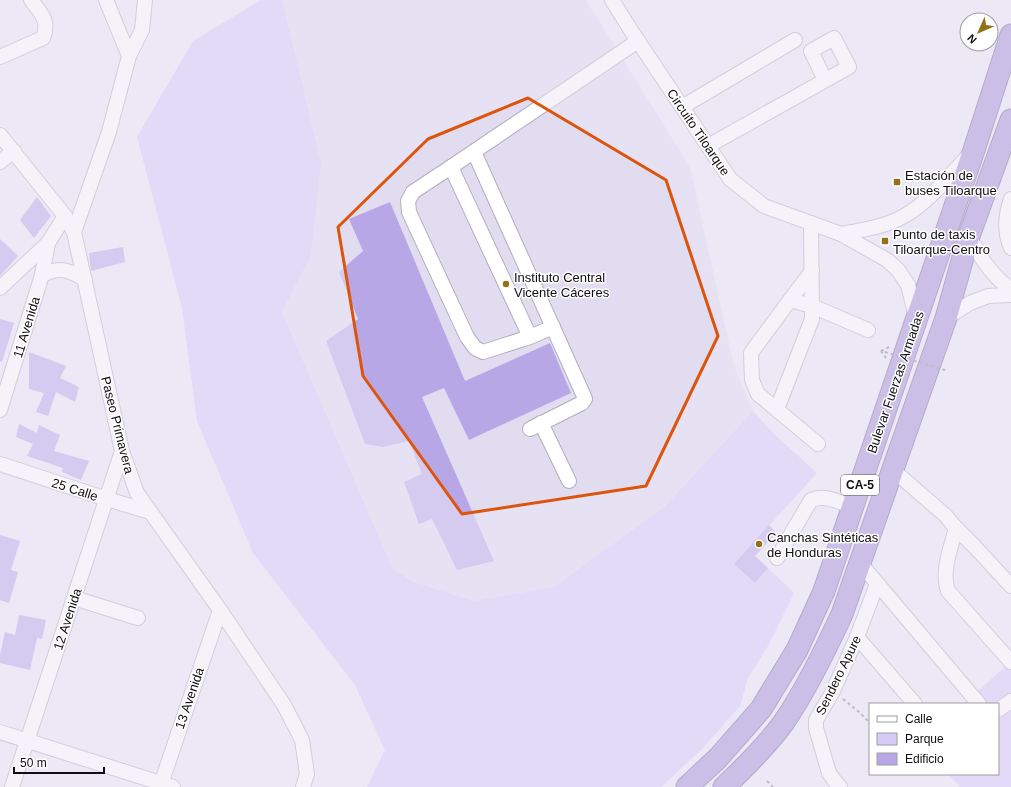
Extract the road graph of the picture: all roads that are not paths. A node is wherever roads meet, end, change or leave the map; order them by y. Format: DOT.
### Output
graph roads {
  1 [pos="31,0"];
  2 [pos="106,0"];
  3 [pos="145,0"];
  4 [pos="612,0"];
  5 [pos="1011,35"];
  6 [pos="795,40"];
  7 [pos="638,41"];
  8 [pos="129,56"];
  9 [pos="0,57"];
  10 [pos="825,80"];
  11 [pos="682,107"];
  12 [pos="1011,120"];
  13 [pos="0,135"];
  14 [pos="708,146"];
  15 [pos="974,150"];
  16 [pos="14,151"];
  17 [pos="474,152"];
  18 [pos="0,162"];
  19 [pos="451,167"];
  20 [pos="1011,199"];
  21 [pos="65,216"];
  22 [pos="811,223"];
  23 [pos="74,232"];
  24 [pos="841,234"];
  25 [pos="969,236"];
  26 [pos="48,243"];
  27 [pos="1011,248"];
  28 [pos="812,271"];
  29 [pos="42,275"];
  30 [pos="85,279"];
  31 [pos="0,288"];
  32 [pos="1011,290"];
  33 [pos="1011,295"];
  34 [pos="790,300"];
  35 [pos="812,306"];
  36 [pos="917,317"];
  37 [pos="946,318"];
  38 [pos="553,327"];
  39 [pos="868,330"];
  40 [pos="530,337"];
  41 [pos="777,409"];
  42 [pos="0,410"];
  43 [pos="818,444"];
  44 [pos="122,451"];
  45 [pos="0,464"];
  46 [pos="894,470"];
  47 [pos="569,481"];
  48 [pos="107,499"];
  49 [pos="852,507"];
  50 [pos="150,512"];
  51 [pos="956,528"];
  52 [pos="777,558"];
  53 [pos="860,563"];
  54 [pos="877,584"];
  55 [pos="1011,586"];
  56 [pos="74,598"];
  57 [pos="220,610"];
  58 [pos="138,618"];
  59 [pos="857,637"];
  60 [pos="1011,662"];
  61 [pos="1011,701"];
  62 [pos="914,703"];
  63 [pos="978,703"];
  64 [pos="999,709"];
  65 [pos="0,732"];
  66 [pos="26,741"];
  67 [pos="165,786"];
  68 [pos="12,787"];
  69 [pos="303,787"];
  70 [pos="687,787"];
  71 [pos="724,787"];
  72 [pos="840,787"];
  1 -- 9 [label="street"];
  2 -- 8 [label="street"];
  3 -- 8 [label="street"];
  4 -- 7 [label="street, Circuito Tiloarque"];
  5 -- 15 [label="highway, Bulevar Fuerzas Armadas / CA-5"];
  6 -- 11 [label="street"];
  7 -- 11 [label="street, Circuito Tiloarque"];
  7 -- 17 [label="street"];
  8 -- 23 [label="street"];
  10 -- 14 [label="street"];
  11 -- 14 [label="street, Circuito Tiloarque"];
  12 -- 25 [label="highway, Bulevar Fuerzas Armadas / CA-5"];
  13 -- 16 [label="street, Paseo Primavera"];
  14 -- 22 [label="street, Circuito Tiloarque"];
  15 -- 24 [label="street"];
  15 -- 36 [label="highway, Bulevar Fuerzas Armadas / CA-5"];
  16 -- 18 [label="street"];
  16 -- 21 [label="street, Paseo Primavera"];
  17 -- 19 [label="street"];
  17 -- 38 [label="street"];
  19 -- 40 [label="street"];
  19 -- 40 [label="street"];
  20 -- 27 [label="street"];
  21 -- 23 [label="street, Paseo Primavera"];
  21 -- 26 [label="street"];
  22 -- 24 [label="street, Circuito Tiloarque"];
  22 -- 28 [label="street"];
  23 -- 30 [label="street, Paseo Primavera"];
  24 -- 36 [label="street, Circuito Tiloarque"];
  25 -- 32 [label="street"];
  25 -- 37 [label="highway, Bulevar Fuerzas Armadas / CA-5"];
  26 -- 29 [label="street, 11 Avenida"];
  26 -- 31 [label="street"];
  28 -- 34 [label="street"];
  28 -- 35 [label="street"];
  29 -- 30 [label="street"];
  29 -- 42 [label="street, 11 Avenida"];
  30 -- 44 [label="street, Paseo Primavera"];
  33 -- 37 [label="street"];
  34 -- 35 [label="street"];
  34 -- 41 [label="street"];
  35 -- 39 [label="street"];
  35 -- 41 [label="street"];
  36 -- 49 [label="highway, Bulevar Fuerzas Armadas / CA-5"];
  37 -- 46 [label="highway, Bulevar Fuerzas Armadas / CA-5"];
  38 -- 40 [label="street"];
  38 -- 47 [label="street"];
  41 -- 43 [label="street"];
  44 -- 48 [label="street, 12 Avenida"];
  44 -- 50 [label="street, Paseo Primavera"];
  45 -- 48 [label="street, 25 Calle"];
  46 -- 51 [label="street"];
  46 -- 53 [label="highway, Bulevar Fuerzas Armadas / CA-5"];
  48 -- 50 [label="street, 25 Calle"];
  48 -- 56 [label="street, 12 Avenida"];
  49 -- 52 [label="street"];
  49 -- 70 [label="highway, Bulevar Fuerzas Armadas / CA-5"];
  50 -- 57 [label="street, Paseo Primavera"];
  51 -- 55 [label="street"];
  51 -- 60 [label="street"];
  53 -- 54 [label="street"];
  53 -- 71 [label="highway, Bulevar Fuerzas Armadas / CA-5"];
  54 -- 59 [label="street, Sendero Apure"];
  54 -- 63 [label="street"];
  56 -- 58 [label="street"];
  56 -- 66 [label="street, 12 Avenida"];
  57 -- 67 [label="street, 13 Avenida"];
  57 -- 69 [label="street, Paseo Primavera"];
  59 -- 62 [label="street"];
  59 -- 72 [label="street, Sendero Apure"];
  61 -- 64 [label="street"];
  65 -- 66 [label="street"];
  66 -- 67 [label="street"];
  66 -- 68 [label="street, 12 Avenida"];
}
